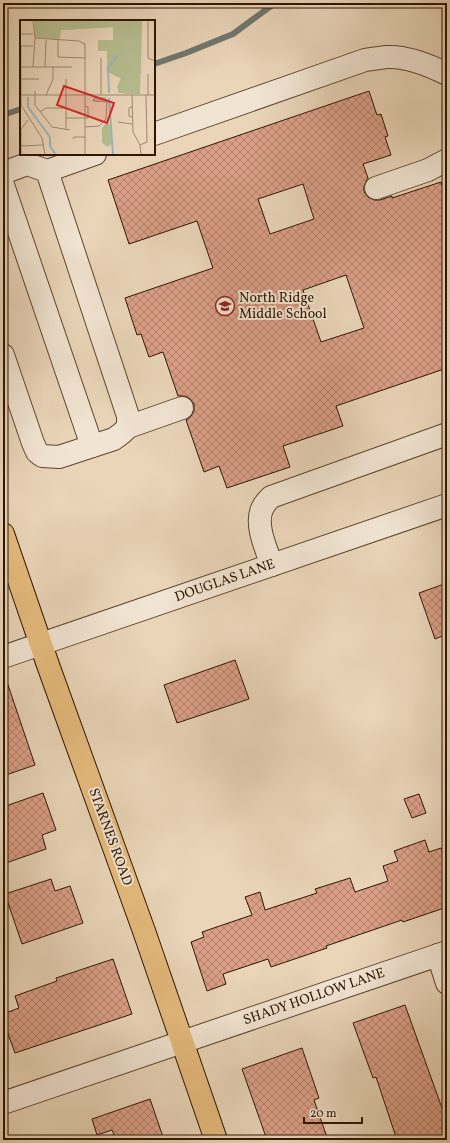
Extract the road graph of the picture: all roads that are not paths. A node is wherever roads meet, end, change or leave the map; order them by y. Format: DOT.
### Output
graph roads {
  1 [pos="447,74"];
  2 [pos="155,134"];
  3 [pos="92,155"];
  4 [pos="447,160"];
  5 [pos="47,171"];
  6 [pos="3,173"];
  7 [pos="3,185"];
  8 [pos="376,188"];
  9 [pos="3,354"];
  10 [pos="182,408"];
  11 [pos="128,427"];
  12 [pos="447,434"];
  13 [pos="92,446"];
  14 [pos="447,505"];
  15 [pos="3,534"];
  16 [pos="272,564"];
  17 [pos="41,644"];
  18 [pos="3,657"];
  19 [pos="442,954"];
  20 [pos="447,983"];
  21 [pos="181,1042"];
  22 [pos="3,1103"];
  23 [pos="216,1140"];
  1 -- 2 [label="street"];
  3 -- 5 [label="street"];
  4 -- 8 [label="street"];
  5 -- 6 [label="street"];
  5 -- 11 [label="street"];
  7 -- 13 [label="street"];
  9 -- 13 [label="street"];
  10 -- 11 [label="street"];
  11 -- 13 [label="street"];
  12 -- 16 [label="street"];
  14 -- 16 [label="street, DOUGLAS LANE"];
  15 -- 17 [label="main road, STARNES ROAD"];
  16 -- 17 [label="street, DOUGLAS LANE"];
  17 -- 18 [label="street, DOUGLAS LANE"];
  17 -- 21 [label="main road, STARNES ROAD"];
  19 -- 20 [label="street"];
  19 -- 21 [label="street, SHADY HOLLOW LANE"];
  21 -- 22 [label="street, SHADY HOLLOW LANE"];
  21 -- 23 [label="main road, STARNES ROAD"];
}
